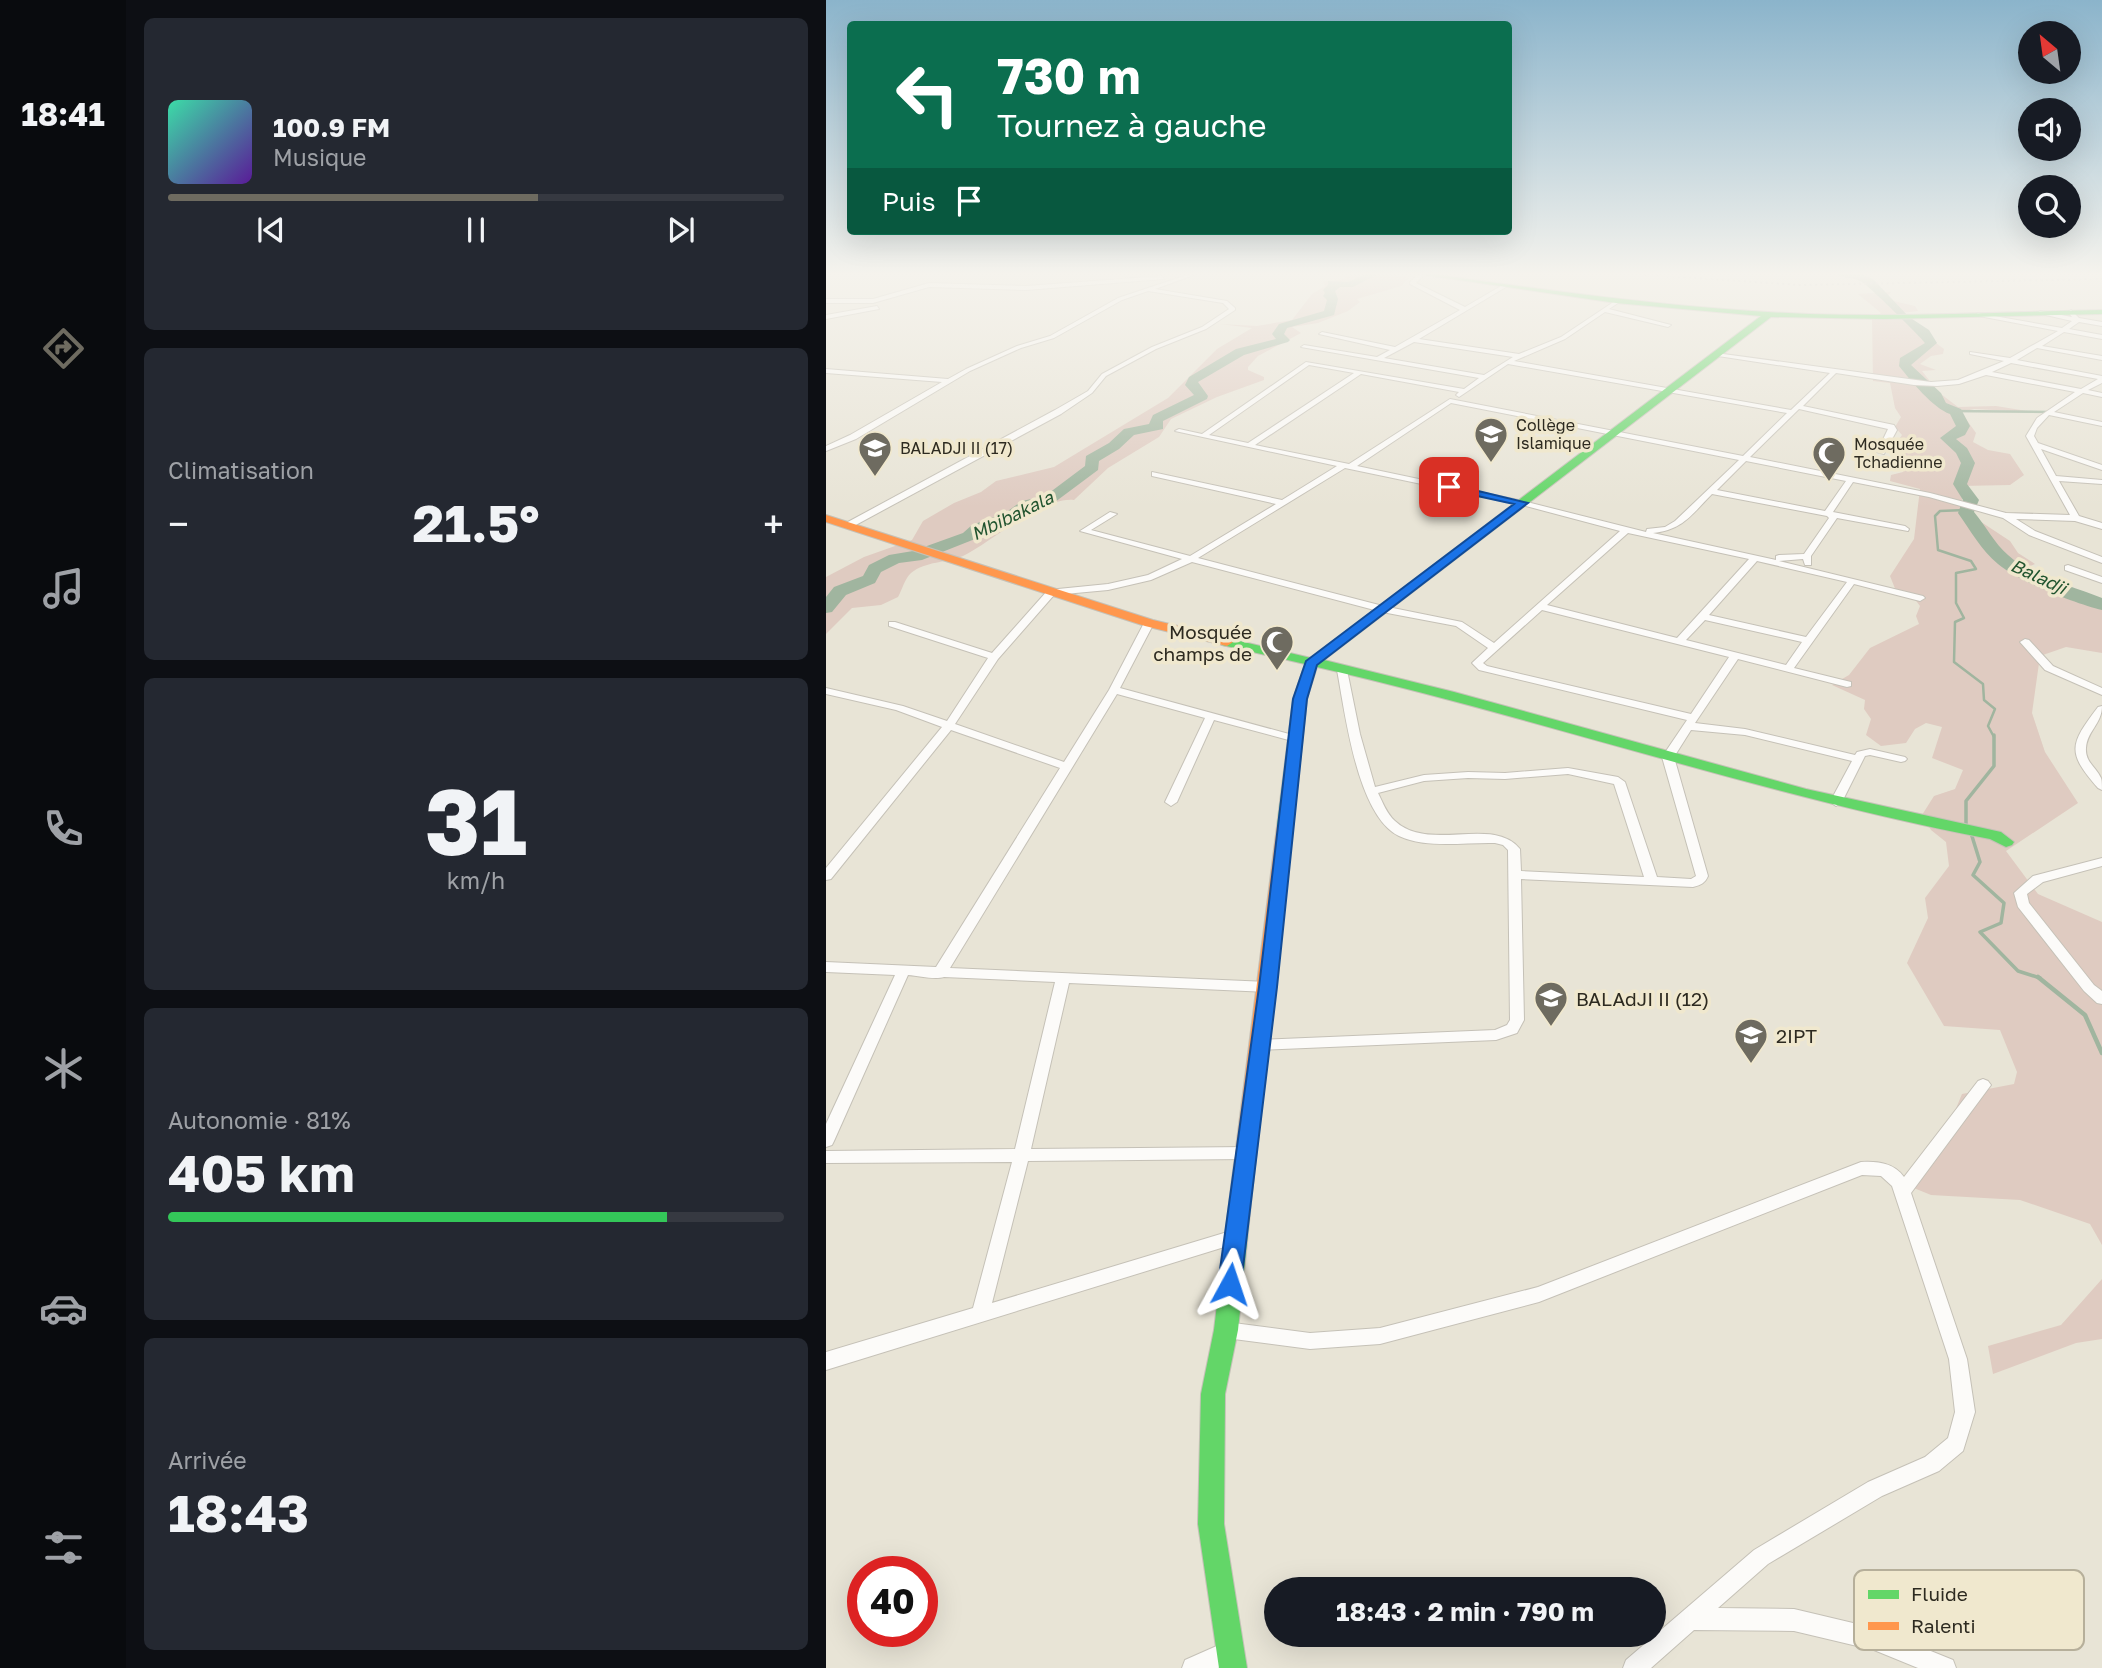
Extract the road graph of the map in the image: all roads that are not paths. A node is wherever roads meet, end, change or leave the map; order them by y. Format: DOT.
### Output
graph roads {
  1 [pos="1009,352"];
  2 [pos="1147,352"];
  3 [pos="1334,352"];
  4 [pos="1390,352"];
  5 [pos="1491,352"];
  6 [pos="1528,352"];
  7 [pos="1721,352"];
  8 [pos="2023,352"];
  9 [pos="2067,352"];
  10 [pos="1972,353"];
  11 [pos="1718,354"];
  12 [pos="1518,356"];
  13 [pos="2102,358"];
  14 [pos="1378,359"];
  15 [pos="2007,360"];
  16 [pos="1507,362"];
  17 [pos="826,371"];
  18 [pos="1360,372"];
  19 [pos="1835,372"];
  20 [pos="1983,372"];
  21 [pos="1484,377"];
  22 [pos="2102,379"];
  23 [pos="951,381"];
  24 [pos="1670,390"];
  25 [pos="1465,391"];
  26 [pos="2082,391"];
  27 [pos="2102,395"];
  28 [pos="1450,401"];
  29 [pos="1795,410"];
  30 [pos="2051,411"];
  31 [pos="2102,424"];
  32 [pos="1179,431"];
  33 [pos="1616,432"];
  34 [pos="1203,436"];
  35 [pos="2034,444"];
  36 [pos="1250,445"];
  37 [pos="826,449"];
  38 [pos="1881,453"];
  39 [pos="1744,458"];
  40 [pos="1348,465"];
  41 [pos="2102,468"];
  42 [pos="1155,474"];
  43 [pos="2052,478"];
  44 [pos="1851,480"];
  45 [pos="2102,482"];
  46 [pos="1709,491"];
  47 [pos="1283,503"];
  48 [pos="1523,503"];
  49 [pos="1828,512"];
  50 [pos="1113,513"];
  51 [pos="2006,516"];
  52 [pos="2076,517"];
  53 [pos="826,518"];
  54 [pos="849,525"];
  55 [pos="2102,526"];
  56 [pos="1906,529"];
  57 [pos="1626,530"];
  58 [pos="1807,556"];
  59 [pos="1755,558"];
  60 [pos="1191,559"];
  61 [pos="2102,560"];
  62 [pos="2068,568"];
  63 [pos="1810,570"];
  64 [pos="2102,580"];
  65 [pos="1852,581"];
  66 [pos="1051,592"];
  67 [pos="1920,598"];
  68 [pos="1539,606"];
  69 [pos="1382,609"];
  70 [pos="1702,616"];
  71 [pos="1149,623"];
  72 [pos="892,624"];
  73 [pos="1680,641"];
  74 [pos="1809,641"];
  75 [pos="2025,642"];
  76 [pos="1493,647"];
  77 [pos="1736,655"];
  78 [pos="994,657"];
  79 [pos="1311,664"];
  80 [pos="1788,668"];
  81 [pos="1342,670"];
  82 [pos="1847,684"];
  83 [pos="1114,690"];
  84 [pos="831,692"];
  85 [pos="2102,692"];
  86 [pos="826,703"];
  87 [pos="2102,709"];
  88 [pos="1210,718"];
  89 [pos="1691,722"];
  90 [pos="948,727"];
  91 [pos="1296,739"];
  92 [pos="1668,757"];
  93 [pos="1857,758"];
  94 [pos="1901,759"];
  95 [pos="1066,766"];
  96 [pos="2102,786"];
  97 [pos="1372,790"];
  98 [pos="1171,802"];
  99 [pos="1836,802"];
  100 [pos="2006,842"];
  101 [pos="2102,862"];
  102 [pos="1515,875"];
  103 [pos="826,876"];
  104 [pos="1652,881"];
  105 [pos="826,967"];
  106 [pos="903,972"];
  107 [pos="939,974"];
  108 [pos="1063,979"];
  109 [pos="1268,987"];
  110 [pos="2102,999"];
  111 [pos="1259,1045"];
  112 [pos="1983,1085"];
  113 [pos="826,1141"];
  114 [pos="1248,1153"];
  115 [pos="1022,1155"];
  116 [pos="826,1157"];
  117 [pos="1902,1192"];
  118 [pos="1234,1237"];
  119 [pos="980,1315"];
  120 [pos="1226,1330"];
  121 [pos="826,1361"];
  122 [pos="1690,1619"];
  123 [pos="1854,1634"];
  124 [pos="1901,1650"];
  125 [pos="1231,1660"];
  126 [pos="1193,1668"];
  127 [pos="1634,1668"];
  128 [pos="1945,1668"];
  1 -- 23 [label="street"];
  2 -- 54 [label="street"];
  3 -- 14 [label="street"];
  4 -- 14 [label="street"];
  5 -- 12 [label="street"];
  6 -- 12 [label="street"];
  7 -- 11 [label="street"];
  8 -- 15 [label="street"];
  9 -- 13 [label="street"];
  10 -- 15 [label="street"];
  11 -- 19 [label="street"];
  11 -- 24 [label="street"];
  12 -- 16 [label="street"];
  14 -- 21 [label="street"];
  15 -- 20 [label="street"];
  15 -- 22 [label="street"];
  16 -- 21 [label="street"];
  16 -- 24 [label="street"];
  17 -- 23 [label="street"];
  18 -- 25 [label="street"];
  18 -- 34 [label="street"];
  18 -- 36 [label="street"];
  19 -- 20 [label="street"];
  19 -- 29 [label="street"];
  20 -- 26 [label="street"];
  21 -- 25 [label="street"];
  22 -- 26 [label="street"];
  23 -- 37 [label="street"];
  24 -- 29 [label="street"];
  24 -- 33 [label="street"];
  25 -- 28 [label="street"];
  26 -- 27 [label="street"];
  26 -- 30 [label="street"];
  28 -- 33 [label="street"];
  28 -- 40 [label="street"];
  29 -- 38 [label="street"];
  29 -- 39 [label="street"];
  30 -- 31 [label="street"];
  30 -- 35 [label="street"];
  32 -- 34 [label="street"];
  33 -- 39 [label="street"];
  33 -- 48 [label="street"];
  34 -- 36 [label="street"];
  35 -- 41 [label="street"];
  35 -- 43 [label="street"];
  36 -- 40 [label="street"];
  39 -- 44 [label="street"];
  39 -- 46 [label="street"];
  40 -- 47 [label="street"];
  40 -- 48 [label="street"];
  42 -- 47 [label="street"];
  43 -- 45 [label="street"];
  43 -- 52 [label="street"];
  44 -- 49 [label="street"];
  44 -- 51 [label="street"];
  46 -- 49 [label="street"];
  46 -- 57 [label="street"];
  47 -- 60 [label="street"];
  48 -- 57 [label="street"];
  48 -- 69 [label="street"];
  49 -- 56 [label="street"];
  49 -- 58 [label="street"];
  50 -- 60 [label="street"];
  51 -- 52 [label="street"];
  51 -- 61 [label="street"];
  52 -- 55 [label="street"];
  53 -- 54 [label="street"];
  54 -- 66 [label="street"];
  57 -- 59 [label="street"];
  57 -- 68 [label="street"];
  58 -- 59 [label="street"];
  58 -- 63 [label="street"];
  59 -- 63 [label="street"];
  59 -- 70 [label="street"];
  60 -- 66 [label="street"];
  60 -- 69 [label="street"];
  62 -- 64 [label="street"];
  63 -- 65 [label="street"];
  65 -- 67 [label="street"];
  65 -- 74 [label="street"];
  66 -- 71 [label="street"];
  66 -- 78 [label="street"];
  68 -- 73 [label="street"];
  68 -- 76 [label="street"];
  69 -- 76 [label="street"];
  69 -- 79 [label="street"];
  70 -- 73 [label="street"];
  70 -- 74 [label="street"];
  71 -- 79 [label="street"];
  71 -- 83 [label="street"];
  72 -- 78 [label="street"];
  73 -- 77 [label="street"];
  74 -- 80 [label="street"];
  75 -- 85 [label="street"];
  76 -- 89 [label="street"];
  77 -- 80 [label="street"];
  77 -- 89 [label="street"];
  78 -- 90 [label="street"];
  79 -- 81 [label="street"];
  79 -- 91 [label="street"];
  80 -- 82 [label="street"];
  81 -- 92 [label="street"];
  81 -- 97 [label="street"];
  83 -- 88 [label="street"];
  83 -- 95 [label="street"];
  84 -- 86 [label="street"];
  84 -- 90 [label="street"];
  87 -- 96 [label="street"];
  88 -- 91 [label="street"];
  88 -- 98 [label="street"];
  89 -- 92 [label="street"];
  89 -- 93 [label="street"];
  90 -- 95 [label="street"];
  90 -- 103 [label="street"];
  91 -- 109 [label="street"];
  92 -- 99 [label="street"];
  92 -- 104 [label="street"];
  93 -- 94 [label="street"];
  93 -- 99 [label="street"];
  95 -- 107 [label="street"];
  97 -- 102 [label="street"];
  97 -- 104 [label="street"];
  99 -- 100 [label="street"];
  101 -- 110 [label="street"];
  102 -- 104 [label="street"];
  102 -- 111 [label="street"];
  105 -- 106 [label="street"];
  106 -- 107 [label="street"];
  106 -- 113 [label="street"];
  107 -- 108 [label="street"];
  108 -- 109 [label="street"];
  108 -- 115 [label="street"];
  109 -- 111 [label="street"];
  111 -- 114 [label="street"];
  112 -- 117 [label="street"];
  114 -- 115 [label="street"];
  114 -- 118 [label="street"];
  115 -- 116 [label="street"];
  115 -- 119 [label="street"];
  117 -- 120 [label="street"];
  117 -- 122 [label="street"];
  118 -- 119 [label="street"];
  118 -- 120 [label="street"];
  119 -- 121 [label="street"];
  120 -- 125 [label="street"];
  122 -- 123 [label="street"];
  122 -- 127 [label="street"];
  124 -- 128 [label="street"];
  125 -- 126 [label="street"];
}
